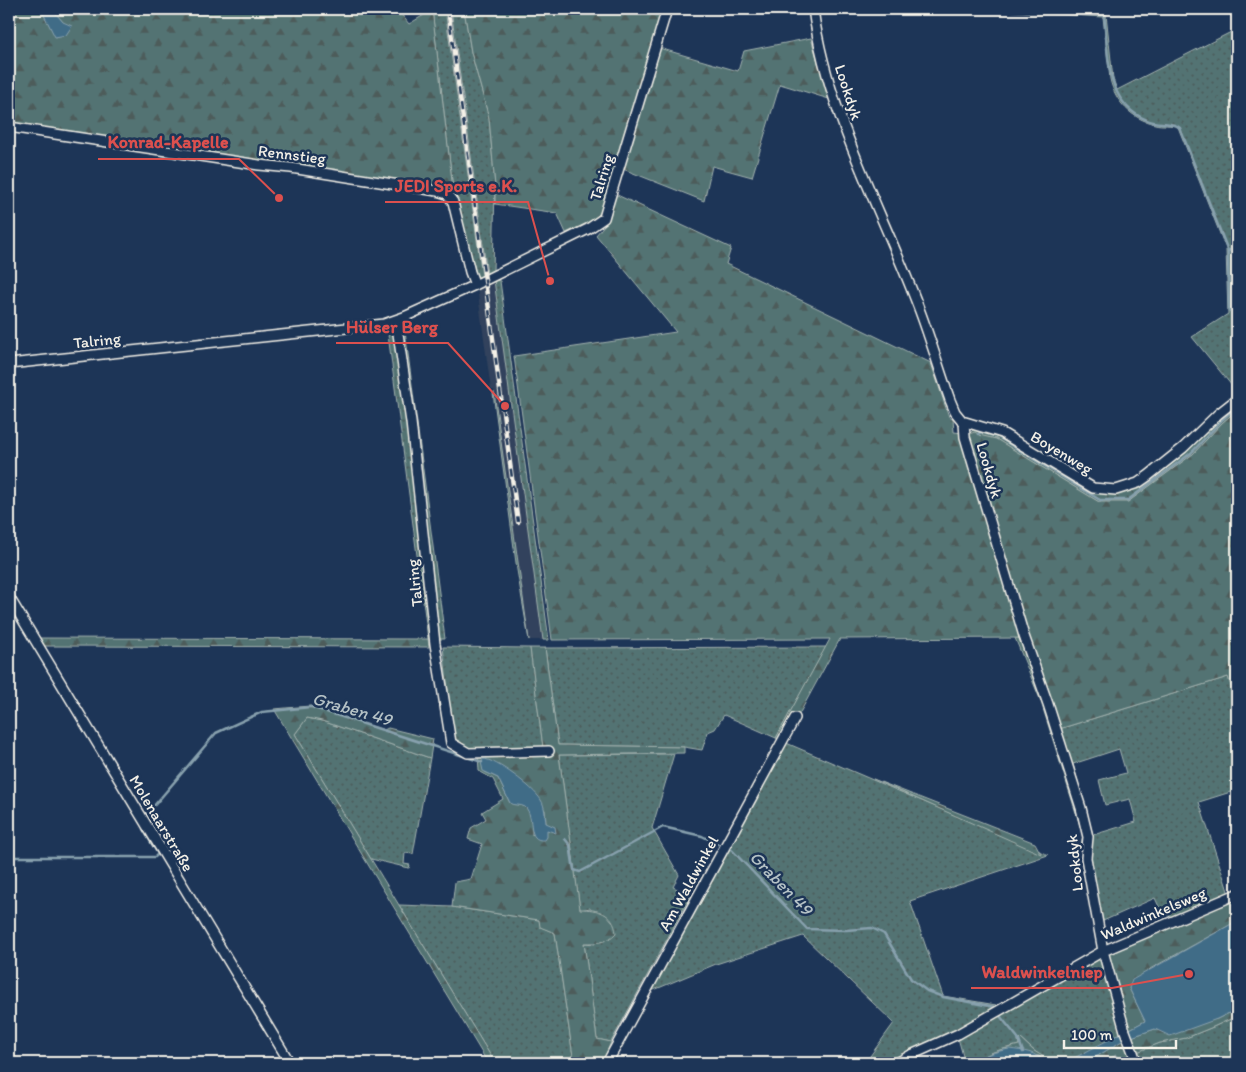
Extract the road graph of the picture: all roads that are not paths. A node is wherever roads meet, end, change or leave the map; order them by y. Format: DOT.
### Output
graph roads {
  1 [pos="667,9"];
  2 [pos="813,9"];
  3 [pos="9,127"];
  4 [pos="475,284"];
  5 [pos="396,320"];
  6 [pos="9,364"];
  7 [pos="1237,399"];
  8 [pos="962,421"];
  9 [pos="9,597"];
  10 [pos="795,718"];
  11 [pos="549,751"];
  12 [pos="1237,894"];
  13 [pos="1103,951"];
  14 [pos="290,1063"];
  15 [pos="607,1063"];
  16 [pos="897,1063"];
  17 [pos="1137,1063"];
  1 -- 4 [label="street, Talring"];
  2 -- 8 [label="street, Lookdyk"];
  3 -- 4 [label="street, Rennstieg"];
  4 -- 5 [label="street, Talring"];
  5 -- 6 [label="street, Talring"];
  5 -- 11 [label="street, Talring"];
  7 -- 8 [label="street, Boyenweg"];
  8 -- 13 [label="street, Lookdyk"];
  9 -- 14 [label="street, Molenaarstraße"];
  10 -- 15 [label="street, Am Waldwinkel"];
  12 -- 13 [label="street, Waldwinkelsweg"];
  13 -- 16 [label="street, Waldwinkelsweg"];
  13 -- 17 [label="street, Lookdyk"];
}
